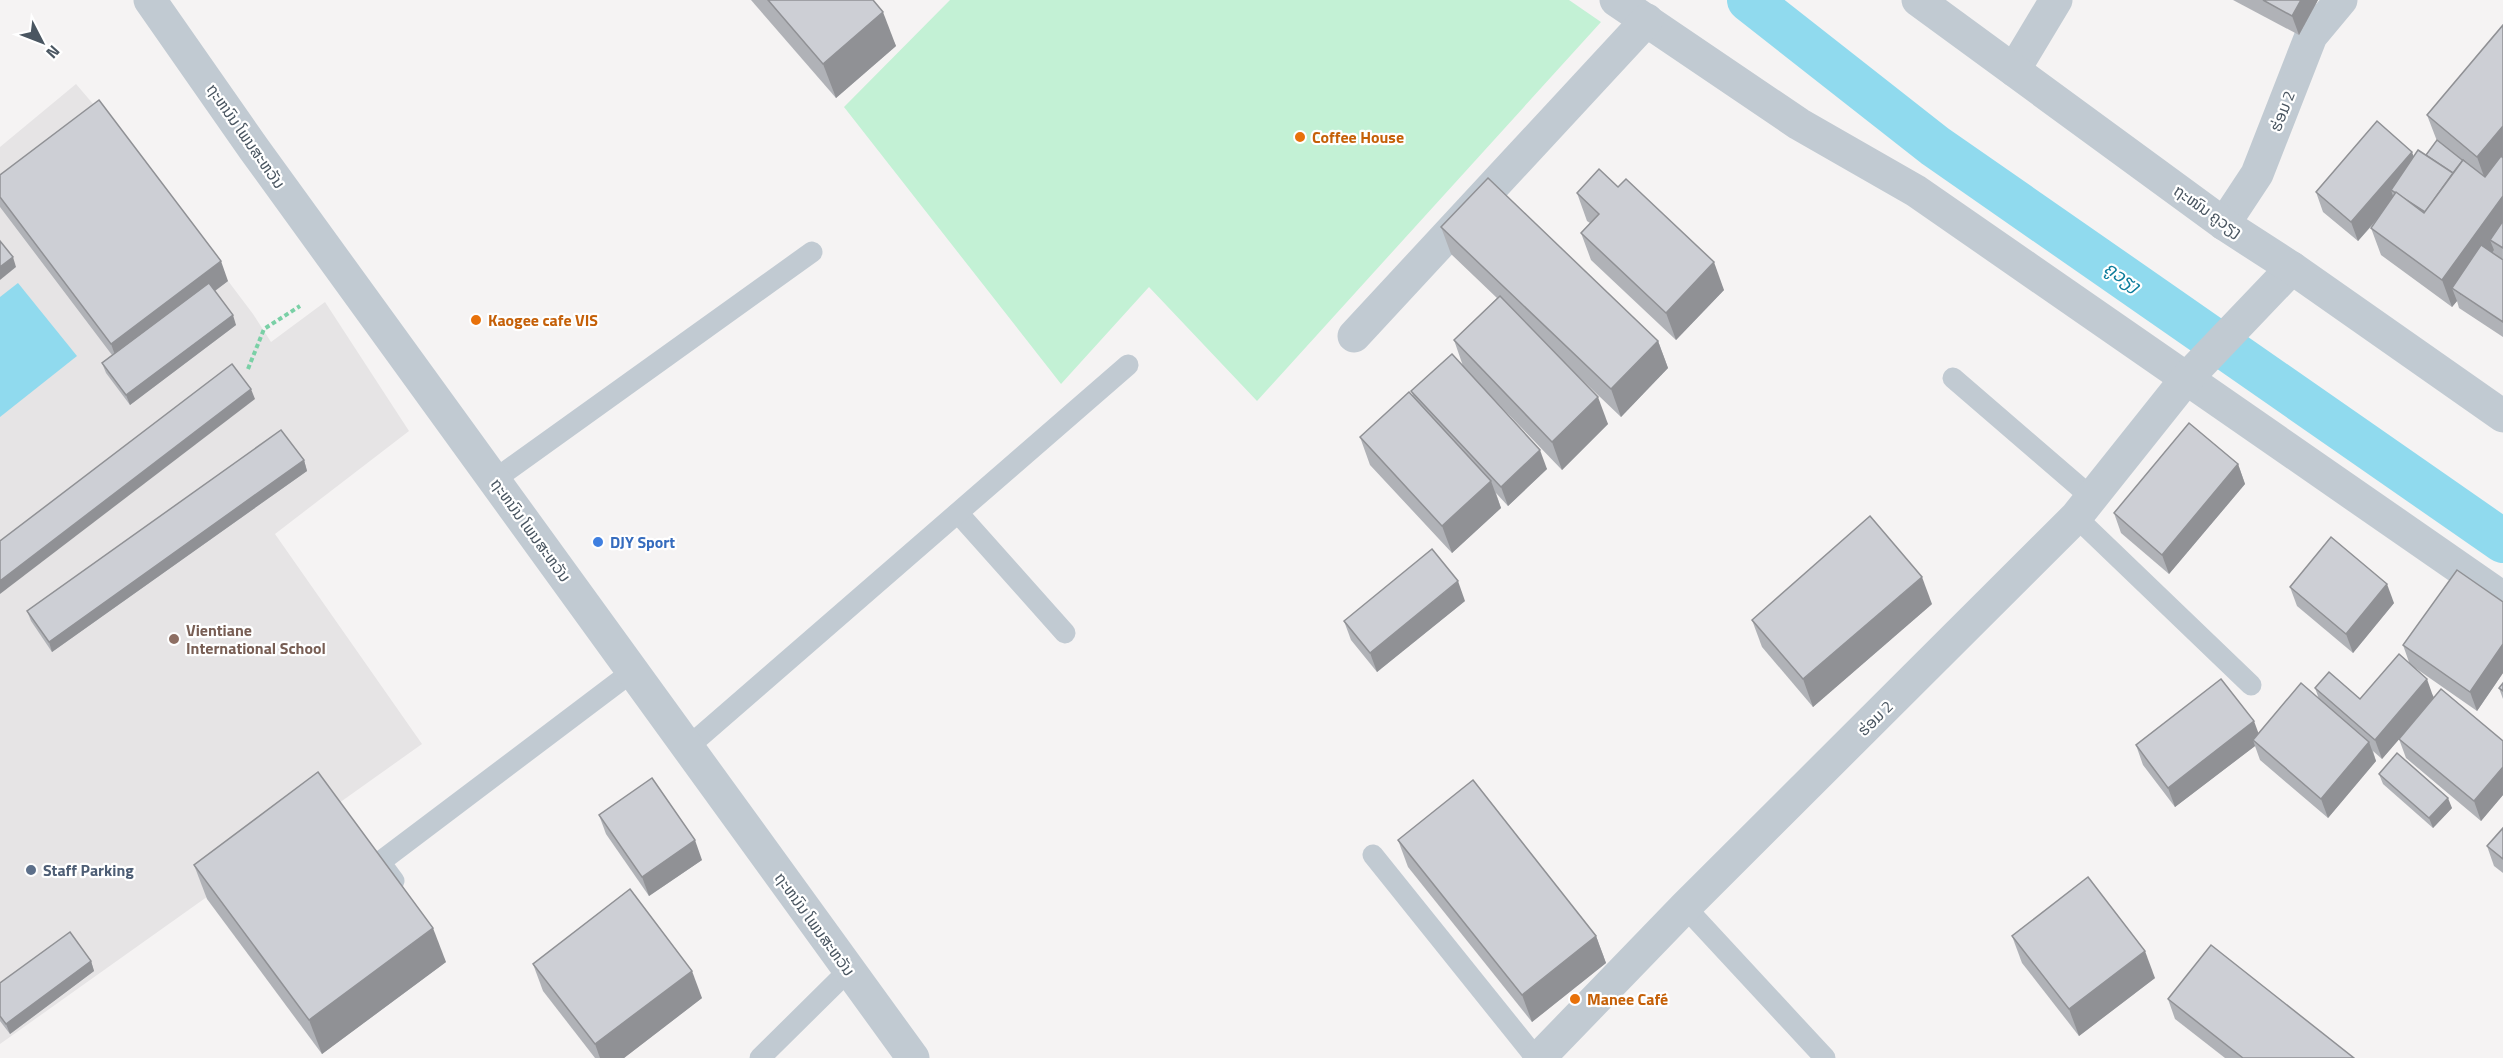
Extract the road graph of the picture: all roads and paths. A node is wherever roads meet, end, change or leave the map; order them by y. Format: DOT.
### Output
graph roads {
  1 [pos="150,0"];
  2 [pos="1616,0"];
  3 [pos="1918,0"];
  4 [pos="2056,0"];
  5 [pos="2341,0"];
  6 [pos="1647,20"];
  7 [pos="2014,70"];
  8 [pos="2224,224"];
  9 [pos="812,252"];
  10 [pos="2292,268"];
  11 [pos="300,306"];
  12 [pos="1354,336"];
  13 [pos="1128,365"];
  14 [pos="248,369"];
  15 [pos="2192,373"];
  16 [pos="1953,378"];
  17 [pos="2503,416"];
  18 [pos="494,480"];
  19 [pos="2084,507"];
  20 [pos="958,513"];
  21 [pos="2503,598"];
  22 [pos="1065,633"];
  23 [pos="633,671"];
  24 [pos="2251,685"];
  25 [pos="688,747"];
  26 [pos="1373,855"];
  27 [pos="406,897"];
  28 [pos="1685,907"];
  29 [pos="849,969"];
  30 [pos="760,1058"];
  31 [pos="913,1058"];
  32 [pos="1537,1058"];
  33 [pos="1825,1058"];
  1 -- 18 [label="street, ຖະຫນົນ ໂພນສະຫວັນ"];
  2 -- 6 [label="street"];
  3 -- 7 [label="street, ຖະໜົນ ຄູວຽງ"];
  4 -- 7 [label="street"];
  5 -- 8 [label="street, ຮ່ອມ 2"];
  6 -- 12 [label="street"];
  6 -- 15 [label="street"];
  7 -- 8 [label="street, ຖະໜົນ ຄູວຽງ"];
  8 -- 10 [label="street, ຖະໜົນ ຄູວຽງ"];
  9 -- 18 [label="lane"];
  10 -- 15 [label="street, ຮ່ອມ 2"];
  10 -- 17 [label="street, ຖະໜົນ ຄູວຽງ"];
  11 -- 14 [label="path"];
  13 -- 20 [label="lane"];
  15 -- 19 [label="street, ຮ່ອມ 2"];
  15 -- 21 [label="street"];
  16 -- 19 [label="lane"];
  18 -- 23 [label="street, ຖະຫນົນ ໂພນສະຫວັນ"];
  19 -- 24 [label="lane"];
  19 -- 28 [label="street, ຮ່ອມ 2"];
  20 -- 22 [label="lane"];
  20 -- 25 [label="lane"];
  23 -- 25 [label="street, ຖະຫນົນ ໂພນສະຫວັນ"];
  23 -- 27 [label="lane"];
  25 -- 29 [label="street, ຖະຫນົນ ໂພນສະຫວັນ"];
  26 -- 32 [label="lane"];
  28 -- 32 [label="street, ຮ່ອມ 2"];
  28 -- 33 [label="lane"];
  29 -- 30 [label="lane"];
  29 -- 31 [label="street, ຖະຫນົນ ໂພນສະຫວັນ"];
}
